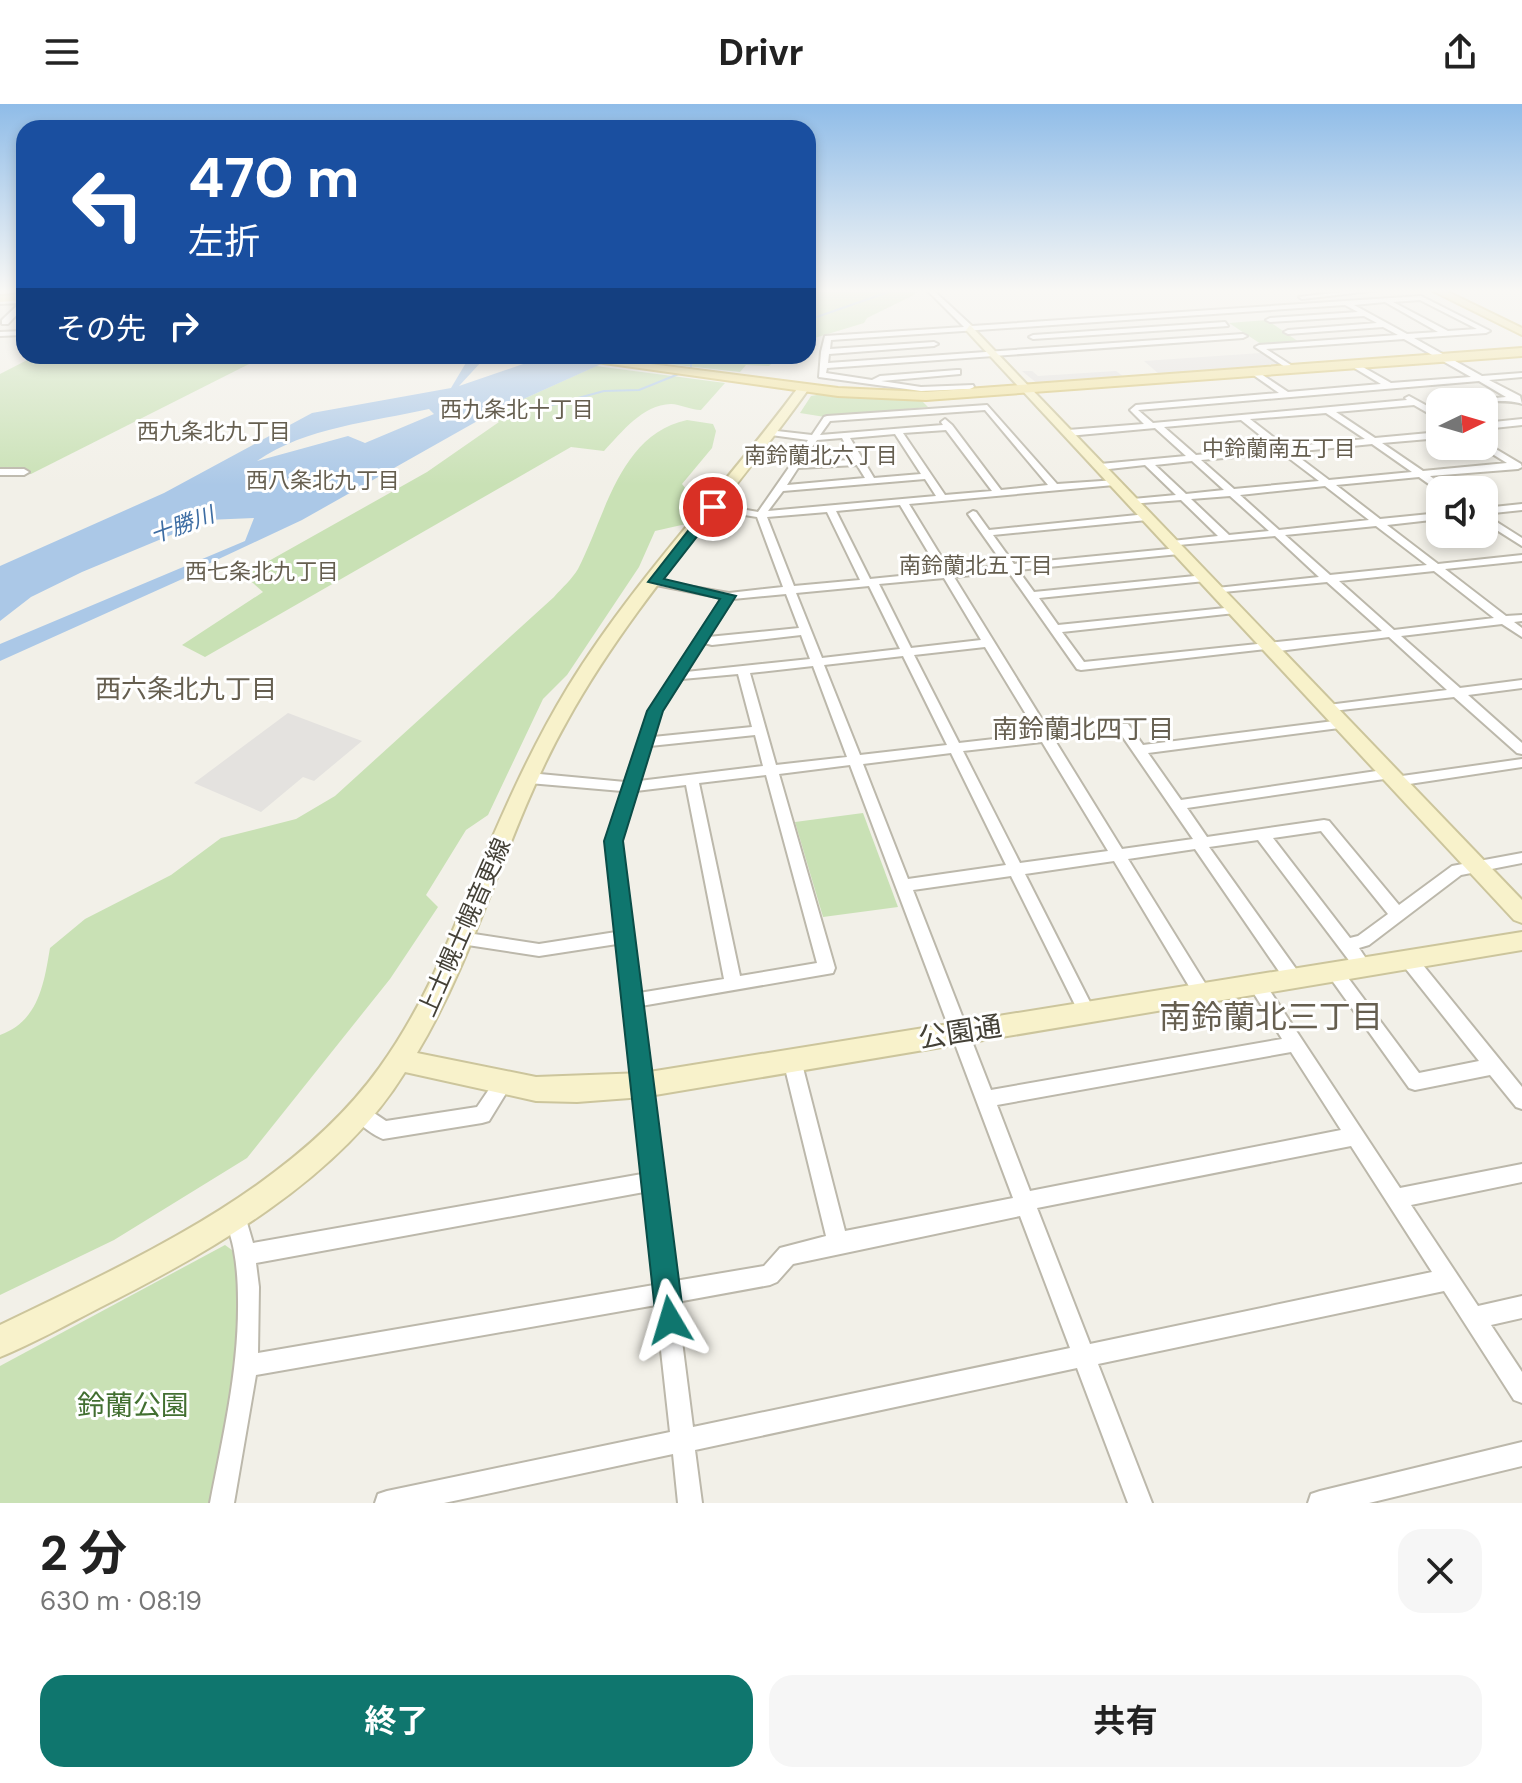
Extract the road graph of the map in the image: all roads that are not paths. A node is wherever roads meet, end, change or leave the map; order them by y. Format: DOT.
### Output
graph roads {
  1 [pos="825,354"];
  2 [pos="942,354"];
  3 [pos="990,354"];
  4 [pos="994,354"];
  5 [pos="1270,354"];
  6 [pos="1438,354"];
  7 [pos="1486,354"];
  8 [pos="1443,357"];
  9 [pos="945,358"];
  10 [pos="623,364"];
  11 [pos="1354,364"];
  12 [pos="823,366"];
  13 [pos="1291,369"];
  14 [pos="957,372"];
  15 [pos="1255,372"];
  16 [pos="1522,375"];
  17 [pos="1481,378"];
  18 [pos="872,383"];
  19 [pos="1390,386"];
  20 [pos="804,387"];
  21 [pos="1027,389"];
  22 [pos="1286,394"];
  23 [pos="926,396"];
  24 [pos="1266,396"];
  25 [pos="1520,399"];
  26 [pos="1498,400"];
  27 [pos="1419,404"];
  28 [pos="1426,404"];
  29 [pos="1426,408"];
  30 [pos="936,410"];
  31 [pos="1328,410"];
  32 [pos="1290,413"];
  33 [pos="1242,417"];
  34 [pos="1522,422"];
  35 [pos="1498,425"];
  36 [pos="1154,426"];
  37 [pos="949,427"];
  38 [pos="897,431"];
  39 [pos="771,432"];
  40 [pos="1068,433"];
  41 [pos="845,436"];
  42 [pos="1426,436"];
  43 [pos="815,438"];
  44 [pos="1373,441"];
  45 [pos="1284,450"];
  46 [pos="1498,453"];
  47 [pos="1194,458"];
  48 [pos="860,462"];
  49 [pos="1147,462"];
  50 [pos="796,465"];
  51 [pos="1519,466"];
  52 [pos="1100,467"];
  53 [pos="0,472"];
  54 [pos="24,472"];
  55 [pos="1421,474"];
  56 [pos="927,476"];
  57 [pos="1426,477"];
  58 [pos="871,481"];
  59 [pos="1114,482"];
  60 [pos="1328,484"];
  61 [pos="780,488"];
  62 [pos="1055,488"];
  63 [pos="999,493"];
  64 [pos="1233,493"];
  65 [pos="942,498"];
  66 [pos="1185,498"];
  67 [pos="903,502"];
  68 [pos="1133,502"];
  69 [pos="713,507"];
  70 [pos="1522,507"];
  71 [pos="830,508"];
  72 [pos="1498,511"];
  73 [pos="973,514"];
  74 [pos="761,515"];
  75 [pos="1147,517"];
  76 [pos="1426,517"];
  77 [pos="1377,522"];
  78 [pos="1498,525"];
  79 [pos="986,533"];
  80 [pos="1277,533"];
  81 [pos="1226,538"];
  82 [pos="1522,543"];
  83 [pos="1176,547"];
  84 [pos="1522,558"];
  85 [pos="1011,568"];
  86 [pos="1436,568"];
  87 [pos="947,574"];
  88 [pos="1329,579"];
  89 [pos="655,582"];
  90 [pos="870,582"];
  91 [pos="1211,585"];
  92 [pos="790,591"];
  93 [pos="729,596"];
  94 [pos="1030,596"];
  95 [pos="1235,610"];
  96 [pos="1522,618"];
  97 [pos="1504,620"];
  98 [pos="1055,629"];
  99 [pos="805,631"];
  100 [pos="1393,634"];
  101 [pos="1522,634"];
  102 [pos="700,639"];
  103 [pos="990,643"];
  104 [pos="1269,646"];
  105 [pos="908,653"];
  106 [pos="817,663"];
  107 [pos="743,671"];
  108 [pos="679,675"];
  109 [pos="1522,684"];
  110 [pos="1457,693"];
  111 [pos="1328,709"];
  112 [pos="1342,724"];
  113 [pos="1123,727"];
  114 [pos="760,730"];
  115 [pos="1048,737"];
  116 [pos="645,742"];
  117 [pos="957,749"];
  118 [pos="1140,750"];
  119 [pos="1522,750"];
  120 [pos="854,761"];
  121 [pos="1522,763"];
  122 [pos="771,771"];
  123 [pos="1393,777"];
  124 [pos="529,778"];
  125 [pos="692,781"];
  126 [pos="629,787"];
  127 [pos="1178,805"];
  128 [pos="1262,834"];
  129 [pos="1201,843"];
  130 [pos="1118,855"];
  131 [pos="1522,858"];
  132 [pos="1475,865"];
  133 [pos="1016,871"];
  134 [pos="902,886"];
  135 [pos="1397,914"];
  136 [pos="1522,914"];
  137 [pos="624,937"];
  138 [pos="461,938"];
  139 [pos="1522,941"];
  140 [pos="1347,945"];
  141 [pos="1408,959"];
  142 [pos="1363,966"];
  143 [pos="1334,972"];
  144 [pos="1293,978"];
  145 [pos="733,983"];
  146 [pos="1256,984"];
  147 [pos="1202,993"];
  148 [pos="631,1001"];
  149 [pos="1087,1012"];
  150 [pos="959,1033"];
  151 [pos="1295,1044"];
  152 [pos="399,1060"];
  153 [pos="792,1060"];
  154 [pos="1494,1066"];
  155 [pos="502,1085"];
  156 [pos="643,1085"];
  157 [pos="986,1099"];
  158 [pos="1522,1101"];
  159 [pos="359,1111"];
  160 [pos="1355,1136"];
  161 [pos="1522,1173"];
  162 [pos="653,1181"];
  163 [pos="1397,1198"];
  164 [pos="1027,1203"];
  165 [pos="236,1216"];
  166 [pos="838,1243"];
  167 [pos="248,1254"];
  168 [pos="1449,1279"];
  169 [pos="666,1290"];
  170 [pos="1522,1307"];
  171 [pos="1474,1318"];
  172 [pos="0,1341"];
  173 [pos="1084,1356"];
  174 [pos="246,1366"];
  175 [pos="1522,1392"];
  176 [pos="684,1441"];
  177 [pos="1522,1454"];
  178 [pos="222,1503"];
  179 [pos="387,1503"];
  180 [pos="690,1503"];
  181 [pos="1140,1503"];
  182 [pos="1320,1503"];
  1 -- 12 [label="street"];
  2 -- 9 [label="street"];
  3 -- 9 [label="street"];
  4 -- 21 [label="street"];
  5 -- 13 [label="street"];
  6 -- 8 [label="street"];
  7 -- 8 [label="main road"];
  8 -- 11 [label="main road"];
  8 -- 17 [label="street"];
  9 -- 12 [label="street"];
  9 -- 14 [label="street"];
  10 -- 20 [label="main road"];
  11 -- 13 [label="main road"];
  11 -- 19 [label="street"];
  12 -- 18 [label="street"];
  13 -- 15 [label="main road"];
  14 -- 18 [label="street"];
  14 -- 18 [label="street"];
  15 -- 21 [label="main road"];
  15 -- 22 [label="street"];
  16 -- 17 [label="street"];
  17 -- 19 [label="street"];
  17 -- 25 [label="street"];
  19 -- 22 [label="street"];
  19 -- 27 [label="street"];
  20 -- 23 [label="main road"];
  20 -- 39 [label="street, 上士幌士幌音更線"];
  21 -- 23 [label="main road"];
  21 -- 40 [label="street"];
  22 -- 24 [label="street"];
  23 -- 30 [label="street"];
  24 -- 32 [label="street"];
  24 -- 36 [label="street"];
  25 -- 26 [label="street"];
  27 -- 28 [label="street"];
  27 -- 29 [label="street"];
  27 -- 31 [label="street"];
  30 -- 37 [label="street"];
  30 -- 43 [label="street"];
  30 -- 62 [label="street"];
  31 -- 32 [label="street"];
  31 -- 44 [label="street"];
  32 -- 33 [label="street"];
  33 -- 36 [label="street"];
  33 -- 45 [label="street"];
  34 -- 35 [label="street"];
  36 -- 40 [label="street"];
  36 -- 47 [label="street"];
  37 -- 38 [label="street"];
  37 -- 63 [label="street"];
  38 -- 41 [label="street"];
  38 -- 56 [label="street"];
  39 -- 43 [label="street"];
  39 -- 69 [label="street, 上士幌士幌音更線"];
  40 -- 52 [label="street"];
  41 -- 43 [label="street"];
  41 -- 48 [label="street"];
  42 -- 44 [label="street"];
  43 -- 50 [label="street"];
  44 -- 45 [label="street"];
  44 -- 55 [label="street"];
  45 -- 47 [label="street"];
  45 -- 60 [label="street"];
  46 -- 51 [label="street"];
  47 -- 49 [label="street"];
  47 -- 64 [label="street"];
  48 -- 50 [label="street"];
  48 -- 58 [label="street"];
  49 -- 52 [label="street"];
  49 -- 66 [label="street"];
  50 -- 61 [label="street"];
  51 -- 55 [label="street"];
  52 -- 59 [label="street"];
  53 -- 54 [label="street"];
  55 -- 57 [label="street"];
  55 -- 60 [label="street"];
  56 -- 58 [label="street"];
  56 -- 65 [label="street"];
  58 -- 61 [label="street"];
  59 -- 62 [label="street"];
  59 -- 68 [label="street"];
  60 -- 64 [label="street"];
  60 -- 77 [label="street"];
  61 -- 74 [label="street"];
  62 -- 63 [label="street"];
  63 -- 65 [label="street"];
  64 -- 66 [label="street"];
  64 -- 80 [label="street"];
  65 -- 67 [label="street"];
  66 -- 68 [label="street"];
  66 -- 81 [label="street"];
  67 -- 71 [label="street"];
  67 -- 87 [label="street"];
  68 -- 75 [label="street"];
  69 -- 74 [label="street"];
  69 -- 89 [label="street, 上士幌士幌音更線"];
  70 -- 72 [label="street"];
  71 -- 74 [label="street"];
  71 -- 90 [label="street"];
  73 -- 79 [label="street"];
  74 -- 92 [label="street"];
  75 -- 79 [label="street"];
  75 -- 83 [label="street"];
  76 -- 77 [label="street"];
  77 -- 80 [label="street"];
  77 -- 86 [label="street"];
  78 -- 82 [label="street"];
  79 -- 85 [label="street"];
  80 -- 81 [label="street"];
  80 -- 88 [label="street"];
  81 -- 83 [label="street"];
  83 -- 85 [label="street"];
  83 -- 91 [label="street"];
  84 -- 86 [label="street"];
  85 -- 87 [label="street"];
  85 -- 94 [label="street"];
  86 -- 88 [label="street"];
  86 -- 97 [label="street"];
  87 -- 90 [label="street"];
  87 -- 103 [label="street"];
  88 -- 91 [label="street"];
  88 -- 100 [label="street"];
  89 -- 93 [label="street"];
  89 -- 124 [label="street, 上士幌士幌音更線"];
  90 -- 92 [label="street"];
  90 -- 105 [label="street"];
  91 -- 94 [label="street"];
  91 -- 95 [label="street"];
  92 -- 93 [label="street"];
  92 -- 99 [label="street"];
  93 -- 102 [label="street"];
  94 -- 98 [label="street"];
  95 -- 98 [label="street"];
  95 -- 104 [label="street"];
  96 -- 97 [label="street"];
  97 -- 100 [label="street"];
  97 -- 101 [label="street"];
  98 -- 104 [label="street"];
  99 -- 102 [label="street"];
  99 -- 106 [label="street"];
  100 -- 104 [label="street"];
  100 -- 110 [label="street"];
  102 -- 108 [label="street"];
  103 -- 105 [label="street"];
  103 -- 115 [label="street"];
  104 -- 111 [label="street"];
  105 -- 106 [label="street"];
  105 -- 117 [label="street"];
  106 -- 107 [label="street"];
  106 -- 120 [label="street"];
  107 -- 108 [label="street"];
  107 -- 114 [label="street"];
  108 -- 116 [label="street"];
  109 -- 110 [label="street"];
  110 -- 111 [label="street"];
  110 -- 119 [label="street"];
  111 -- 112 [label="street"];
  112 -- 118 [label="street"];
  112 -- 123 [label="street"];
  113 -- 118 [label="street"];
  114 -- 116 [label="street"];
  114 -- 122 [label="street"];
  115 -- 117 [label="street"];
  115 -- 130 [label="street"];
  116 -- 126 [label="street"];
  117 -- 120 [label="street"];
  117 -- 133 [label="street"];
  118 -- 127 [label="street"];
  120 -- 122 [label="street"];
  120 -- 134 [label="street"];
  121 -- 123 [label="street"];
  122 -- 125 [label="street"];
  122 -- 145 [label="street"];
  123 -- 127 [label="street"];
  123 -- 132 [label="street"];
  124 -- 126 [label="street"];
  124 -- 138 [label="street, 上士幌士幌音更線"];
  125 -- 126 [label="street"];
  125 -- 145 [label="street"];
  126 -- 137 [label="street"];
  127 -- 129 [label="street"];
  128 -- 129 [label="street"];
  128 -- 135 [label="street"];
  128 -- 140 [label="street"];
  129 -- 130 [label="street"];
  129 -- 144 [label="street"];
  130 -- 133 [label="street"];
  130 -- 147 [label="street"];
  131 -- 132 [label="street"];
  132 -- 135 [label="street"];
  132 -- 136 [label="street"];
  133 -- 134 [label="street"];
  133 -- 149 [label="street"];
  134 -- 150 [label="street"];
  135 -- 140 [label="street"];
  137 -- 138 [label="street"];
  137 -- 148 [label="street"];
  138 -- 152 [label="street, 上士幌士幌音更線"];
  139 -- 141 [label="street, 公園通"];
  140 -- 142 [label="street"];
  141 -- 142 [label="street, 公園通"];
  141 -- 154 [label="street"];
  142 -- 143 [label="street, 公園通"];
  143 -- 144 [label="street, 公園通"];
  143 -- 154 [label="street"];
  144 -- 146 [label="street, 公園通"];
  145 -- 148 [label="street"];
  146 -- 147 [label="street, 公園通"];
  146 -- 151 [label="street"];
  147 -- 149 [label="street, 公園通"];
  148 -- 156 [label="street"];
  149 -- 150 [label="street, 公園通"];
  150 -- 153 [label="street, 公園通"];
  150 -- 157 [label="street"];
  151 -- 157 [label="street"];
  151 -- 160 [label="street"];
  152 -- 155 [label="street, 公園通"];
  152 -- 159 [label="street, 上士幌士幌音更線"];
  153 -- 156 [label="street, 公園通"];
  153 -- 166 [label="street"];
  154 -- 158 [label="street"];
  155 -- 156 [label="street, 公園通"];
  155 -- 159 [label="street"];
  156 -- 162 [label="street"];
  157 -- 164 [label="street"];
  159 -- 165 [label="street, 上士幌士幌音更線"];
  160 -- 163 [label="street"];
  160 -- 164 [label="street"];
  161 -- 163 [label="street"];
  162 -- 167 [label="street"];
  162 -- 169 [label="street"];
  163 -- 168 [label="street"];
  164 -- 166 [label="street"];
  164 -- 173 [label="street"];
  165 -- 167 [label="street"];
  165 -- 172 [label="street, 上士幌士幌音更線"];
  166 -- 169 [label="street"];
  167 -- 174 [label="street"];
  168 -- 171 [label="street"];
  168 -- 173 [label="street"];
  169 -- 174 [label="street"];
  169 -- 176 [label="street"];
  170 -- 171 [label="street"];
  171 -- 175 [label="street"];
  173 -- 176 [label="street"];
  173 -- 181 [label="street"];
  174 -- 178 [label="street"];
  176 -- 179 [label="street"];
  176 -- 180 [label="street"];
  177 -- 182 [label="street"];
}
